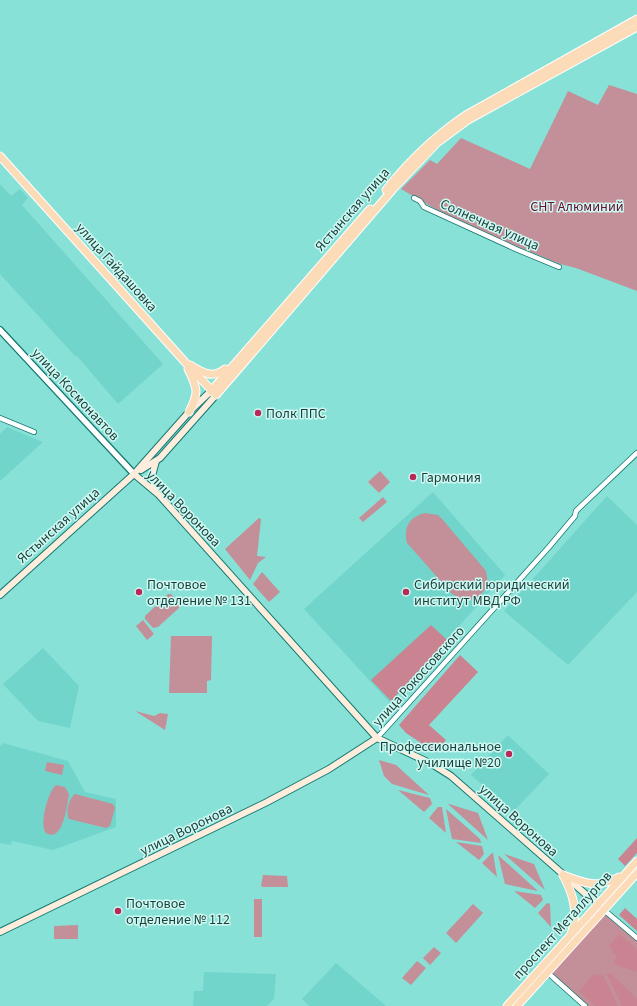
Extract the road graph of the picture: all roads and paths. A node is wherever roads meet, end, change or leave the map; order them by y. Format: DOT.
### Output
graph roads {
  1 [pos="637,19"];
  2 [pos="637,27"];
  3 [pos="0,156"];
  4 [pos="414,198"];
  5 [pos="559,267"];
  6 [pos="0,330"];
  7 [pos="241,356"];
  8 [pos="185,362"];
  9 [pos="214,393"];
  10 [pos="189,412"];
  11 [pos="0,418"];
  12 [pos="34,432"];
  13 [pos="637,453"];
  14 [pos="156,460"];
  15 [pos="134,474"];
  16 [pos="159,496"];
  17 [pos="0,595"];
  18 [pos="377,738"];
  19 [pos="637,861"];
  20 [pos="629,870"];
  21 [pos="637,873"];
  22 [pos="563,875"];
  23 [pos="598,905"];
  24 [pos="604,910"];
  25 [pos="0,932"];
  26 [pos="570,935"];
  27 [pos="637,938"];
  28 [pos="544,970"];
  29 [pos="507,1006"];
  30 [pos="517,1006"];
  31 [pos="585,1006"];
  1 -- 7 [label="main road, Ястынская улица"];
  2 -- 9 [label="main road, Ястынская улица"];
  3 -- 8 [label="main road, улица Гайдашовка"];
  4 -- 5 [label="street, Солнечная улица"];
  6 -- 15 [label="street, улица Космонавтов"];
  7 -- 8 [label="main road"];
  7 -- 9 [label="main road, Ястынская улица"];
  8 -- 9 [label="main road, улица Гайдашовка"];
  8 -- 10 [label="main road"];
  9 -- 10 [label="main road, Ястынская улица"];
  9 -- 14 [label="main road, Ястынская улица"];
  10 -- 15 [label="main road, Ястынская улица"];
  11 -- 12 [label="street"];
  13 -- 18 [label="street, улица Рокоссовского"];
  14 -- 15 [label="main road, Ястынская улица"];
  14 -- 16 [label="main road"];
  15 -- 16 [label="main road, улица Воронова"];
  15 -- 17 [label="main road, Ястынская улица"];
  16 -- 18 [label="main road, улица Воронова"];
  18 -- 22 [label="main road, улица Воронова"];
  18 -- 25 [label="main road, улица Воронова"];
  19 -- 20 [label="main road, проспект Металлургов"];
  20 -- 22 [label="main road"];
  20 -- 23 [label="main road, проспект Металлургов"];
  21 -- 24 [label="main road, проспект Металлургов"];
  22 -- 23 [label="main road, улица Воронова"];
  22 -- 26 [label="main road"];
  23 -- 24 [label="main road"];
  23 -- 26 [label="main road, проспект Металлургов"];
  24 -- 27 [label="street"];
  24 -- 28 [label="main road, проспект Металлургов"];
  26 -- 28 [label="main road, проспект Металлургов"];
  28 -- 29 [label="main road, проспект Металлургов"];
  28 -- 30 [label="main road, проспект Металлургов"];
  28 -- 31 [label="street"];
}
